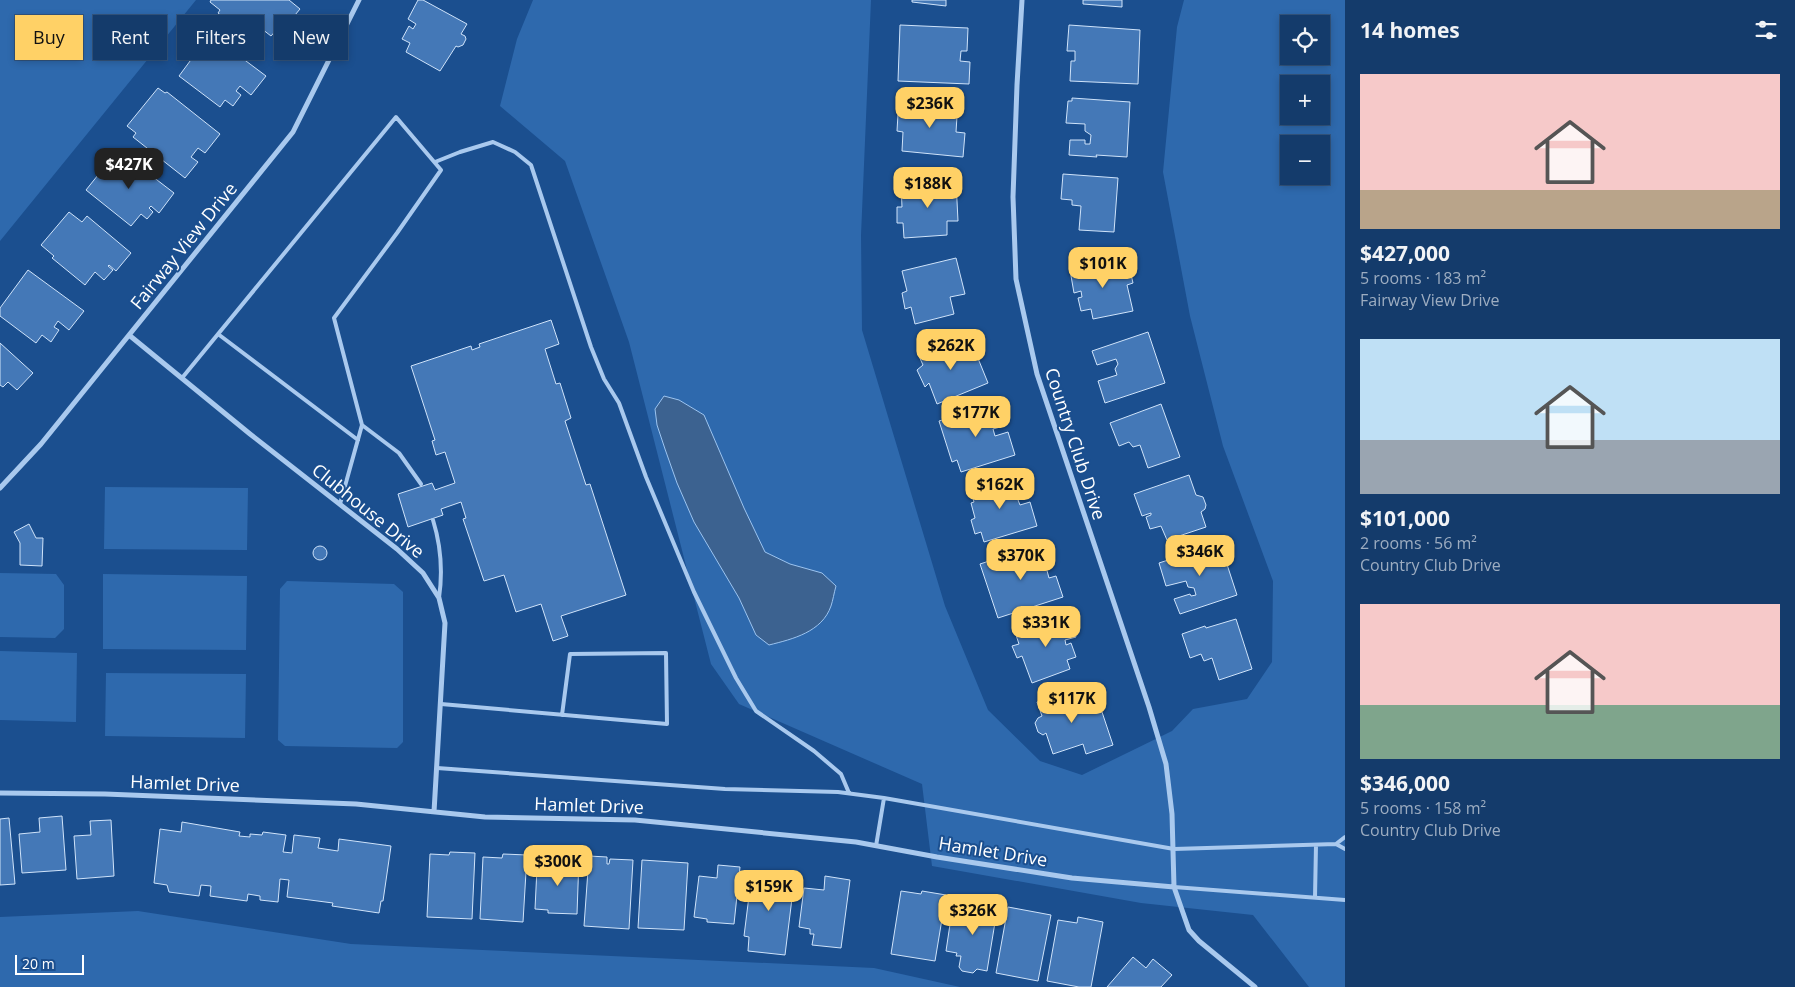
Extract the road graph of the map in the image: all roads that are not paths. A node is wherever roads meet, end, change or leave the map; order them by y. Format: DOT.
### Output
graph roads {
  1 [pos="359,0"];
  2 [pos="1022,0"];
  3 [pos="435,162"];
  4 [pos="218,334"];
  5 [pos="129,335"];
  6 [pos="182,378"];
  7 [pos="362,425"];
  8 [pos="358,440"];
  9 [pos="421,484"];
  10 [pos="0,488"];
  11 [pos="340,504"];
  12 [pos="433,520"];
  13 [pos="439,598"];
  14 [pos="441,704"];
  15 [pos="562,715"];
  16 [pos="437,768"];
  17 [pos="0,793"];
  18 [pos="849,793"];
  19 [pos="884,798"];
  20 [pos="434,812"];
  21 [pos="1345,837"];
  22 [pos="1316,844"];
  23 [pos="1336,844"];
  24 [pos="876,846"];
  25 [pos="1174,849"];
  26 [pos="1345,849"];
  27 [pos="1174,887"];
  28 [pos="1315,897"];
  29 [pos="1345,900"];
  30 [pos="1255,987"];
  1 -- 5 [label="street, Fairway View Drive"];
  2 -- 25 [label="street, Country Club Drive"];
  3 -- 4 [label="lane"];
  3 -- 7 [label="lane"];
  3 -- 18 [label="lane"];
  4 -- 6 [label="lane"];
  4 -- 8 [label="lane"];
  5 -- 6 [label="street, Clubhouse Drive"];
  5 -- 10 [label="street, Fairway View Drive"];
  6 -- 11 [label="street, Clubhouse Drive"];
  7 -- 8 [label="lane"];
  7 -- 9 [label="lane"];
  8 -- 11 [label="lane"];
  11 -- 13 [label="street, Clubhouse Drive"];
  12 -- 13 [label="lane"];
  13 -- 14 [label="street, Clubhouse Drive"];
  14 -- 15 [label="lane"];
  14 -- 16 [label="street, Clubhouse Drive"];
  15 -- 15 [label="lane"];
  16 -- 18 [label="lane"];
  16 -- 20 [label="street, Clubhouse Drive"];
  17 -- 20 [label="street, Hamlet Drive"];
  18 -- 19 [label="lane"];
  19 -- 24 [label="lane"];
  19 -- 25 [label="lane"];
  20 -- 24 [label="street, Hamlet Drive"];
  21 -- 23 [label="lane"];
  22 -- 23 [label="lane"];
  22 -- 25 [label="lane"];
  22 -- 28 [label="lane"];
  23 -- 26 [label="lane"];
  24 -- 27 [label="street, Hamlet Drive"];
  25 -- 27 [label="street, Country Club Drive"];
  27 -- 28 [label="lane"];
  27 -- 30 [label="street, Country Club Drive"];
  28 -- 29 [label="lane"];
}
